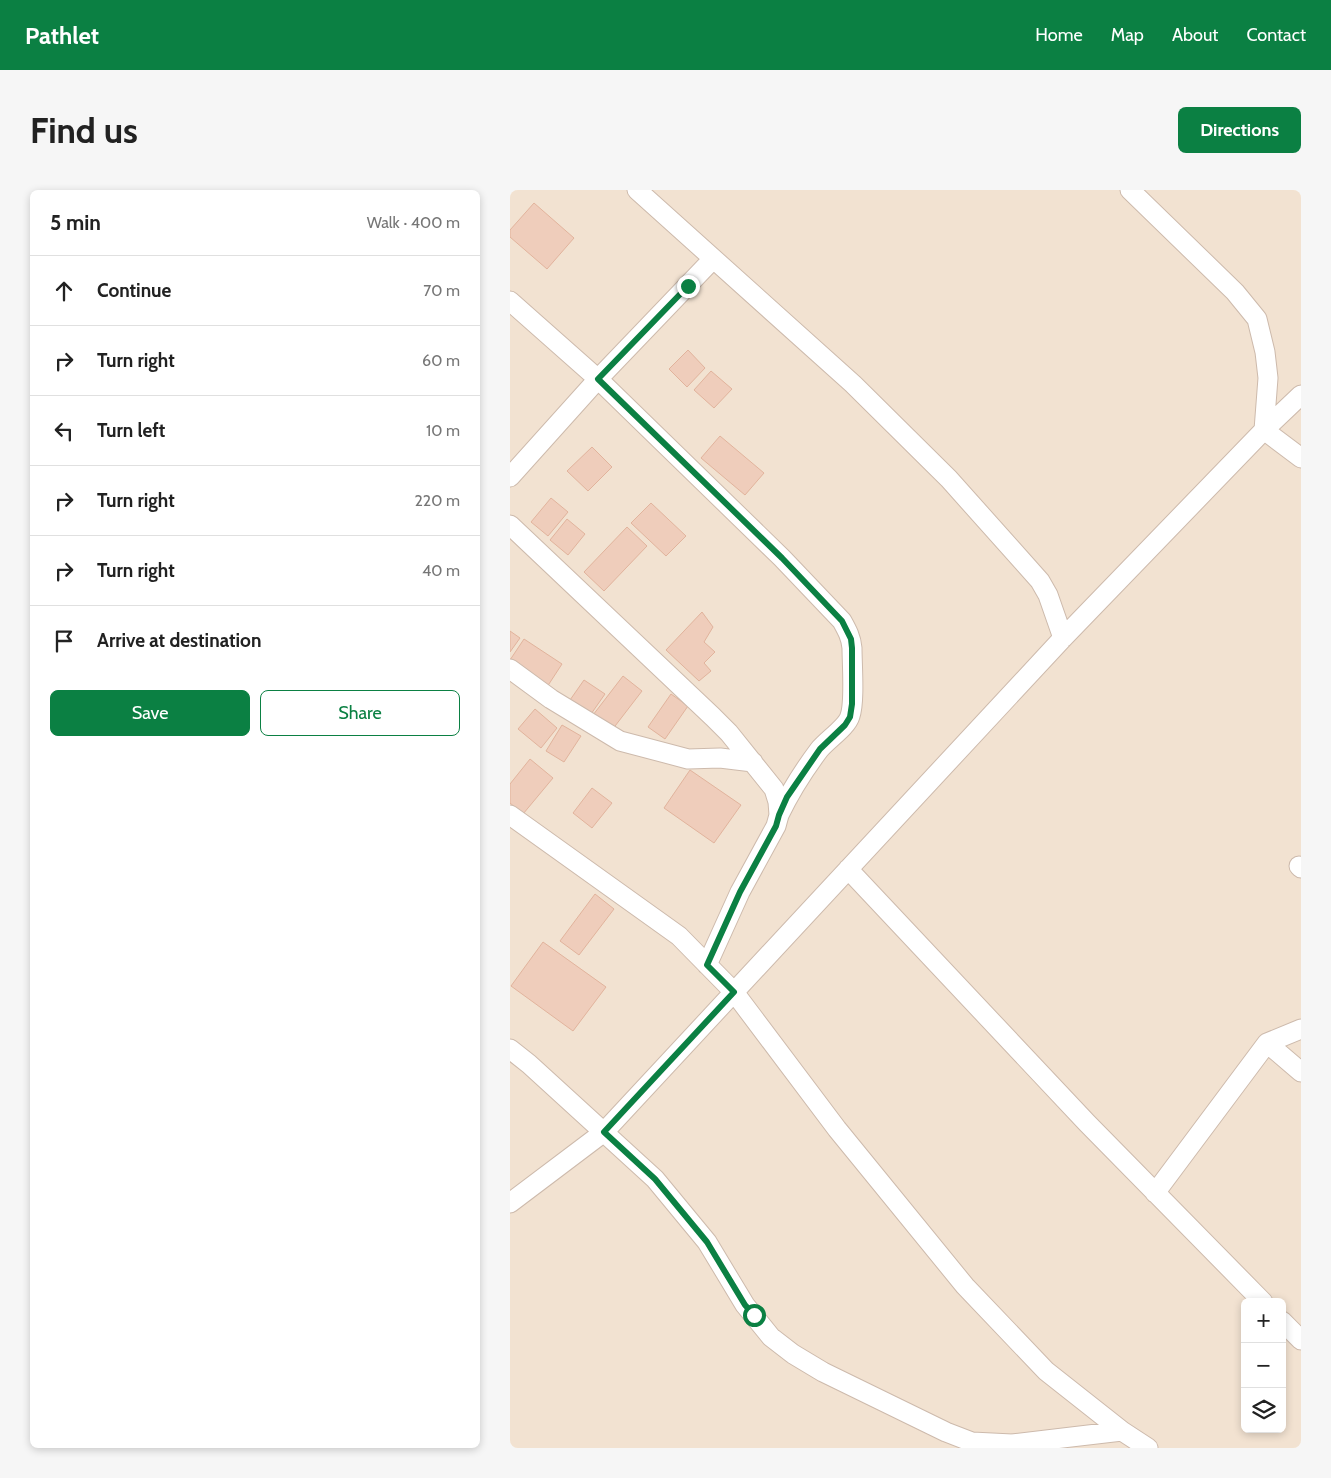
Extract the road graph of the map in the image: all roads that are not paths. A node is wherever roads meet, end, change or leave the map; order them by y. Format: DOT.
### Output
graph roads {
  1 [pos="637,190"];
  2 [pos="660,190"];
  3 [pos="1130,190"];
  4 [pos="659,210"];
  5 [pos="713,259"];
  6 [pos="510,301"];
  7 [pos="598,379"];
  8 [pos="1301,395"];
  9 [pos="1264,430"];
  10 [pos="1301,458"];
  11 [pos="510,477"];
  12 [pos="510,525"];
  13 [pos="1063,638"];
  14 [pos="510,669"];
  15 [pos="753,762"];
  16 [pos="510,815"];
  17 [pos="779,815"];
  18 [pos="848,869"];
  19 [pos="707,965"];
  20 [pos="734,992"];
  21 [pos="1301,1029"];
  22 [pos="1267,1043"];
  23 [pos="510,1049"];
  24 [pos="1301,1072"];
  25 [pos="604,1132"];
  26 [pos="1156,1193"];
  27 [pos="510,1203"];
  28 [pos="1259,1298"];
  29 [pos="1286,1325"];
  30 [pos="1301,1340"];
  31 [pos="1122,1431"];
  32 [pos="972,1445"];
  33 [pos="1141,1446"];
  1 -- 4 [label="street"];
  2 -- 4 [label="street"];
  3 -- 9 [label="street"];
  4 -- 5 [label="street"];
  5 -- 7 [label="street"];
  5 -- 13 [label="street"];
  6 -- 7 [label="street"];
  7 -- 11 [label="street"];
  7 -- 17 [label="street"];
  8 -- 9 [label="street"];
  9 -- 10 [label="street"];
  9 -- 13 [label="street"];
  12 -- 15 [label="street"];
  13 -- 18 [label="street"];
  14 -- 15 [label="street"];
  15 -- 17 [label="street"];
  16 -- 19 [label="street"];
  17 -- 19 [label="street"];
  18 -- 20 [label="street"];
  18 -- 26 [label="street"];
  19 -- 20 [label="street"];
  20 -- 25 [label="street"];
  20 -- 31 [label="street"];
  21 -- 22 [label="street"];
  22 -- 24 [label="street"];
  22 -- 26 [label="street"];
  23 -- 25 [label="street"];
  25 -- 27 [label="street"];
  25 -- 32 [label="street"];
  26 -- 28 [label="street"];
  29 -- 30 [label="street"];
  31 -- 32 [label="street"];
  31 -- 33 [label="street"];
}
